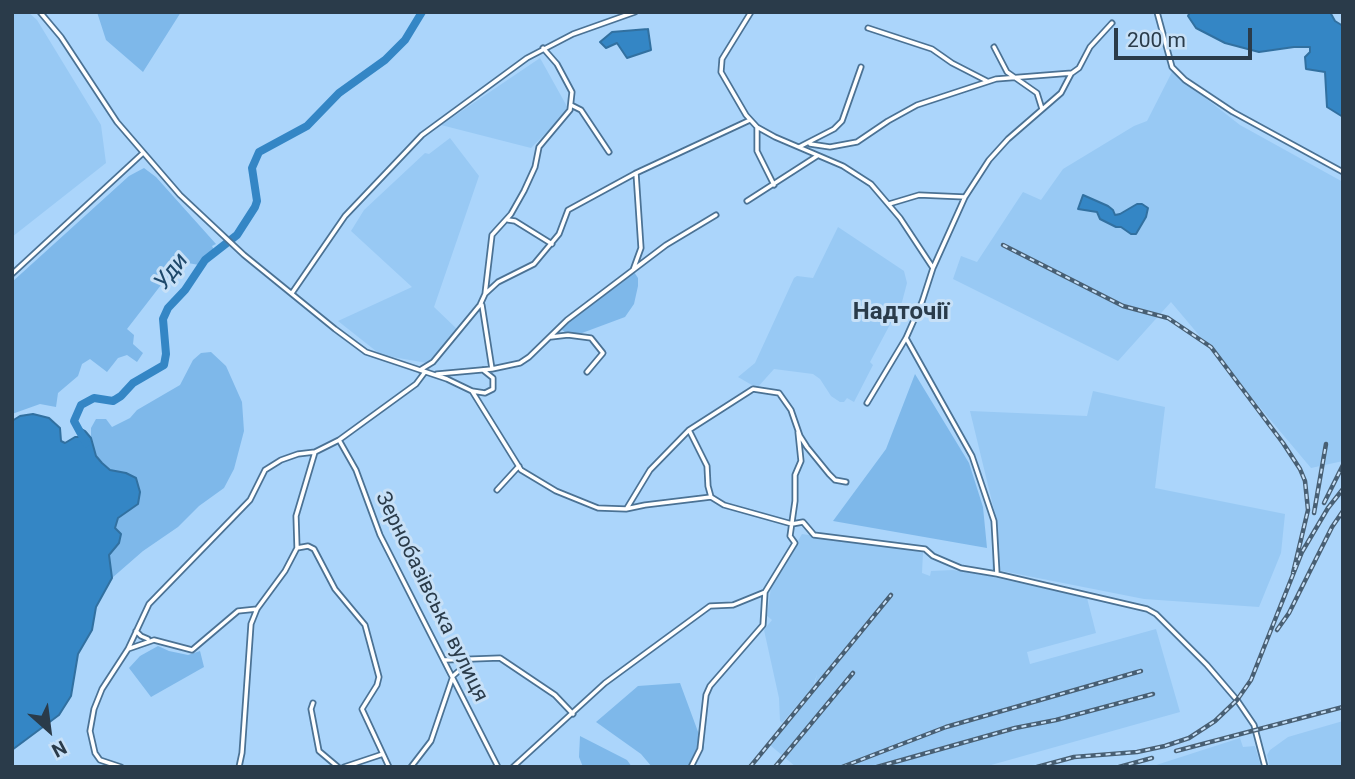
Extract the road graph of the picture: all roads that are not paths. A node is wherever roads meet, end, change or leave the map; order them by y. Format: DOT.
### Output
graph roads {
  1 [pos="40,12"];
  2 [pos="635,12"];
  3 [pos="751,12"];
  4 [pos="1157,12"];
  5 [pos="1112,23"];
  6 [pos="868,28"];
  7 [pos="994,47"];
  8 [pos="543,48"];
  9 [pos="861,67"];
  10 [pos="1072,73"];
  11 [pos="1013,78"];
  12 [pos="987,81"];
  13 [pos="570,105"];
  14 [pos="1042,109"];
  15 [pos="750,120"];
  16 [pos="757,127"];
  17 [pos="810,144"];
  18 [pos="797,148"];
  19 [pos="609,152"];
  20 [pos="143,153"];
  21 [pos="817,156"];
  22 [pos="1343,172"];
  23 [pos="636,173"];
  24 [pos="774,185"];
  25 [pos="965,197"];
  26 [pos="747,201"];
  27 [pos="888,204"];
  28 [pos="716,215"];
  29 [pos="506,221"];
  30 [pos="552,244"];
  31 [pos="933,268"];
  32 [pos="632,272"];
  33 [pos="12,274"];
  34 [pos="292,293"];
  35 [pos="485,294"];
  36 [pos="482,303"];
  37 [pos="549,337"];
  38 [pos="906,338"];
  39 [pos="492,369"];
  40 [pos="419,370"];
  41 [pos="483,370"];
  42 [pos="425,372"];
  43 [pos="587,372"];
  44 [pos="434,374"];
  45 [pos="472,391"];
  46 [pos="867,403"];
  47 [pos="689,429"];
  48 [pos="798,432"];
  49 [pos="339,440"];
  50 [pos="315,452"];
  51 [pos="519,466"];
  52 [pos="846,482"];
  53 [pos="497,490"];
  54 [pos="711,498"];
  55 [pos="626,509"];
  56 [pos="792,524"];
  57 [pos="296,548"];
  58 [pos="997,574"];
  59 [pos="765,592"];
  60 [pos="257,609"];
  61 [pos="136,631"];
  62 [pos="151,640"];
  63 [pos="128,649"];
  64 [pos="471,659"];
  65 [pos="445,660"];
  66 [pos="453,676"];
  67 [pos="313,703"];
  68 [pos="573,714"];
  69 [pos="383,754"];
  70 [pos="121,767"];
  71 [pos="239,767"];
  72 [pos="338,767"];
  73 [pos="345,767"];
  74 [pos="389,767"];
  75 [pos="411,767"];
  76 [pos="498,767"];
  77 [pos="513,767"];
  78 [pos="691,767"];
  79 [pos="1265,767"];
  1 -- 20 [label="street"];
  2 -- 8 [label="street"];
  3 -- 15 [label="street"];
  4 -- 22 [label="street"];
  5 -- 10 [label="street"];
  6 -- 12 [label="street"];
  7 -- 11 [label="street"];
  8 -- 13 [label="street"];
  8 -- 34 [label="street"];
  9 -- 17 [label="street"];
  10 -- 11 [label="street"];
  10 -- 14 [label="street"];
  11 -- 12 [label="street"];
  11 -- 14 [label="street"];
  12 -- 17 [label="street"];
  13 -- 19 [label="street"];
  13 -- 29 [label="street"];
  14 -- 25 [label="street"];
  15 -- 16 [label="street"];
  15 -- 23 [label="street"];
  16 -- 18 [label="street"];
  16 -- 24 [label="street"];
  17 -- 18 [label="street"];
  18 -- 21 [label="street"];
  20 -- 33 [label="street"];
  20 -- 34 [label="street"];
  21 -- 24 [label="street"];
  21 -- 27 [label="street"];
  23 -- 30 [label="street"];
  23 -- 32 [label="street"];
  24 -- 26 [label="street"];
  25 -- 27 [label="street"];
  25 -- 31 [label="street"];
  27 -- 31 [label="street"];
  28 -- 32 [label="street"];
  29 -- 30 [label="street"];
  29 -- 35 [label="street"];
  30 -- 35 [label="street"];
  31 -- 38 [label="street"];
  32 -- 37 [label="street"];
  34 -- 40 [label="street"];
  35 -- 36 [label="street"];
  36 -- 39 [label="street"];
  36 -- 40 [label="street"];
  37 -- 39 [label="street"];
  37 -- 43 [label="street"];
  38 -- 46 [label="street"];
  38 -- 58 [label="street"];
  39 -- 41 [label="street"];
  40 -- 42 [label="street"];
  41 -- 44 [label="street"];
  41 -- 45 [label="street"];
  42 -- 44 [label="street"];
  42 -- 49 [label="street"];
  44 -- 45 [label="street"];
  45 -- 51 [label="street"];
  47 -- 48 [label="street"];
  47 -- 54 [label="street"];
  47 -- 55 [label="street"];
  48 -- 52 [label="street"];
  48 -- 56 [label="street"];
  49 -- 50 [label="street"];
  49 -- 65 [label="street, Зернобазівська вулиця"];
  50 -- 57 [label="street"];
  50 -- 61 [label="street"];
  51 -- 53 [label="street"];
  51 -- 55 [label="street"];
  54 -- 55 [label="street"];
  54 -- 56 [label="street"];
  56 -- 58 [label="street"];
  56 -- 59 [label="street"];
  57 -- 60 [label="street"];
  57 -- 69 [label="street"];
  58 -- 79 [label="street"];
  59 -- 68 [label="street"];
  59 -- 78 [label="street"];
  60 -- 62 [label="street"];
  60 -- 71 [label="street"];
  61 -- 62 [label="street"];
  61 -- 63 [label="street"];
  62 -- 63 [label="street"];
  63 -- 70 [label="street"];
  64 -- 65 [label="street"];
  64 -- 66 [label="street"];
  64 -- 68 [label="street"];
  65 -- 66 [label="street, Зернобазівська вулиця"];
  66 -- 75 [label="street"];
  66 -- 76 [label="street, Зернобазівська вулиця"];
  67 -- 72 [label="street"];
  68 -- 77 [label="street"];
  69 -- 73 [label="street"];
  69 -- 74 [label="street"];
}
